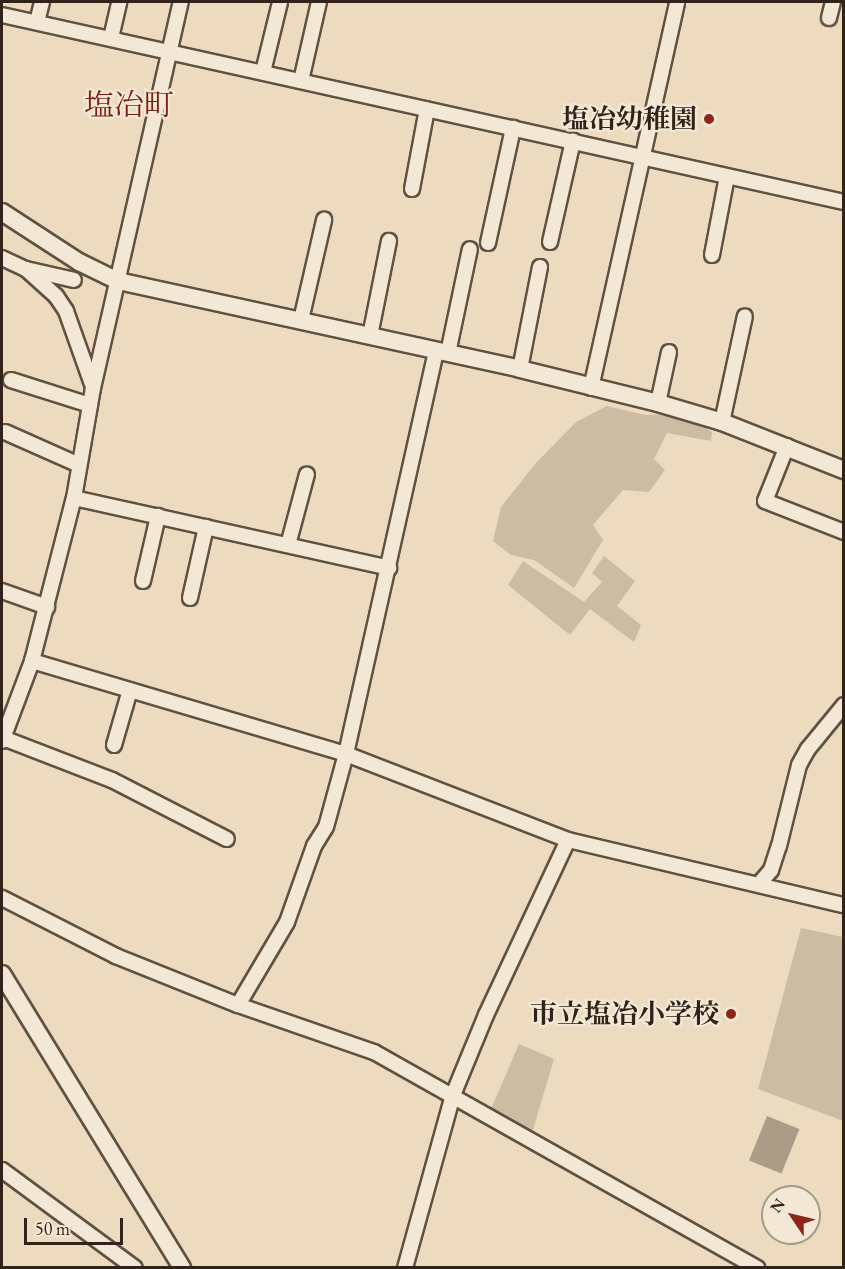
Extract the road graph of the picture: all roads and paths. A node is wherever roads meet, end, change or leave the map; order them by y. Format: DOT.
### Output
graph roads {
  1 [pos="42,2"];
  2 [pos="119,2"];
  3 [pos="180,2"];
  4 [pos="280,2"];
  5 [pos="319,2"];
  6 [pos="677,2"];
  7 [pos="833,2"];
  8 [pos="4,10"];
  9 [pos="829,18"];
  10 [pos="38,22"];
  11 [pos="111,38"];
  12 [pos="169,50"];
  13 [pos="263,72"];
  14 [pos="302,81"];
  15 [pos="427,109"];
  16 [pos="513,128"];
  17 [pos="573,141"];
  18 [pos="641,157"];
  19 [pos="727,176"];
  20 [pos="412,189"];
  21 [pos="843,202"];
  22 [pos="2,212"];
  23 [pos="324,220"];
  24 [pos="389,241"];
  25 [pos="550,242"];
  26 [pos="488,243"];
  27 [pos="470,249"];
  28 [pos="712,255"];
  29 [pos="2,258"];
  30 [pos="540,267"];
  31 [pos="26,269"];
  32 [pos="74,280"];
  33 [pos="118,281"];
  34 [pos="745,316"];
  35 [pos="301,320"];
  36 [pos="370,336"];
  37 [pos="442,352"];
  38 [pos="669,352"];
  39 [pos="520,369"];
  40 [pos="10,380"];
  41 [pos="93,388"];
  42 [pos="591,388"];
  43 [pos="658,403"];
  44 [pos="90,405"];
  45 [pos="722,422"];
  46 [pos="5,432"];
  47 [pos="787,446"];
  48 [pos="79,465"];
  49 [pos="843,470"];
  50 [pos="307,474"];
  51 [pos="74,498"];
  52 [pos="158,516"];
  53 [pos="206,526"];
  54 [pos="843,532"];
  55 [pos="288,545"];
  56 [pos="389,568"];
  57 [pos="143,581"];
  58 [pos="2,591"];
  59 [pos="190,598"];
  60 [pos="46,607"];
  61 [pos="32,661"];
  62 [pos="130,690"];
  63 [pos="843,705"];
  64 [pos="2,740"];
  65 [pos="114,745"];
  66 [pos="346,754"];
  67 [pos="226,839"];
  68 [pos="568,840"];
  69 [pos="759,884"];
  70 [pos="2,898"];
  71 [pos="843,904"];
  72 [pos="2,974"];
  73 [pos="238,1005"];
  74 [pos="453,1095"];
  75 [pos="2,1170"];
  76 [pos="135,1268"];
  77 [pos="182,1268"];
  78 [pos="405,1268"];
  79 [pos="757,1268"];
  1 -- 10 [label="street"];
  2 -- 11 [label="street"];
  3 -- 12 [label="street"];
  4 -- 13 [label="street"];
  5 -- 14 [label="street"];
  6 -- 18 [label="street"];
  7 -- 9 [label="street"];
  8 -- 10 [label="street"];
  10 -- 11 [label="street"];
  11 -- 12 [label="street"];
  12 -- 13 [label="street"];
  12 -- 33 [label="street"];
  13 -- 14 [label="street"];
  14 -- 15 [label="street"];
  15 -- 16 [label="street"];
  15 -- 20 [label="street"];
  16 -- 17 [label="street"];
  16 -- 26 [label="street"];
  17 -- 18 [label="street"];
  17 -- 25 [label="street"];
  18 -- 19 [label="street"];
  18 -- 42 [label="street"];
  19 -- 21 [label="street"];
  19 -- 28 [label="street"];
  22 -- 33 [label="street"];
  23 -- 35 [label="street"];
  24 -- 36 [label="street"];
  27 -- 37 [label="street"];
  29 -- 31 [label="street"];
  30 -- 39 [label="street"];
  31 -- 32 [label="street"];
  31 -- 41 [label="street"];
  33 -- 35 [label="street"];
  33 -- 41 [label="street"];
  34 -- 45 [label="street"];
  35 -- 36 [label="street"];
  36 -- 37 [label="street"];
  37 -- 39 [label="street"];
  37 -- 56 [label="street"];
  38 -- 43 [label="street"];
  39 -- 42 [label="street"];
  40 -- 44 [label="street"];
  41 -- 44 [label="street"];
  42 -- 43 [label="street"];
  43 -- 45 [label="street"];
  44 -- 48 [label="street"];
  45 -- 47 [label="street"];
  46 -- 48 [label="street"];
  47 -- 49 [label="street"];
  47 -- 54 [label="street"];
  48 -- 51 [label="street"];
  50 -- 55 [label="street"];
  51 -- 52 [label="street"];
  51 -- 60 [label="street"];
  52 -- 53 [label="street"];
  52 -- 57 [label="street"];
  53 -- 55 [label="street"];
  53 -- 59 [label="street"];
  55 -- 56 [label="street"];
  56 -- 66 [label="street"];
  58 -- 60 [label="street"];
  60 -- 61 [label="street"];
  61 -- 62 [label="street"];
  61 -- 64 [label="street"];
  62 -- 65 [label="street"];
  62 -- 66 [label="street"];
  63 -- 69 [label="street"];
  64 -- 67 [label="street"];
  66 -- 68 [label="street"];
  66 -- 73 [label="street"];
  68 -- 69 [label="street"];
  68 -- 74 [label="street"];
  69 -- 71 [label="street"];
  70 -- 73 [label="street"];
  72 -- 77 [label="street"];
  73 -- 74 [label="street"];
  74 -- 78 [label="street"];
  74 -- 79 [label="street"];
  75 -- 76 [label="street"];
}
